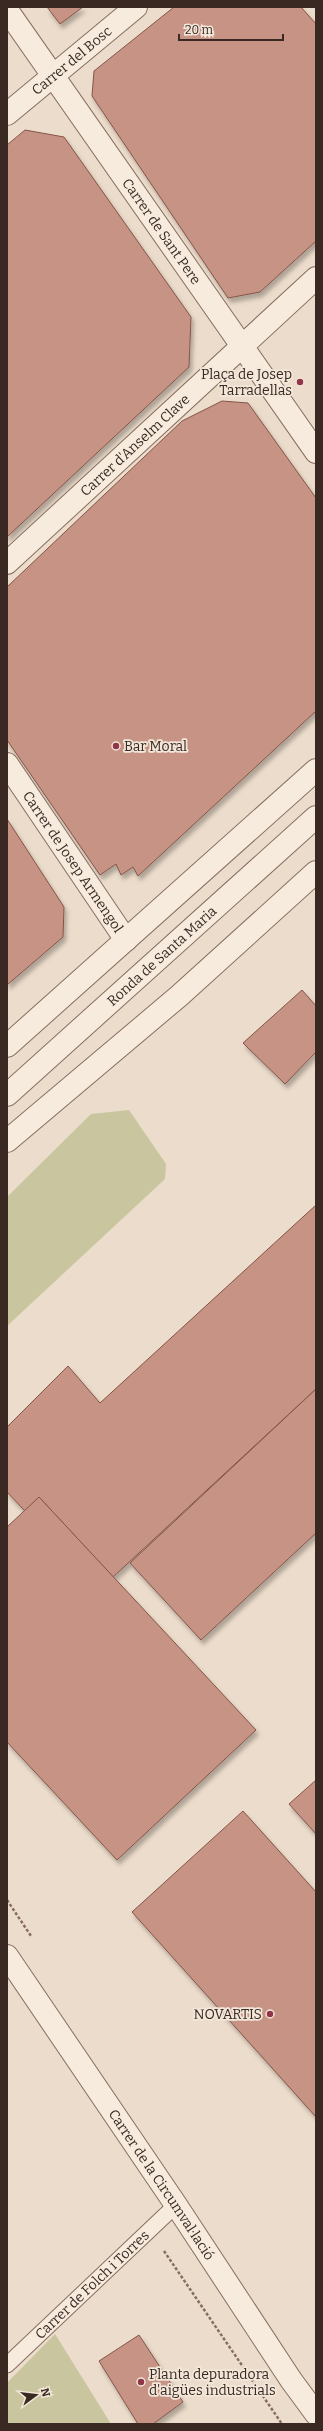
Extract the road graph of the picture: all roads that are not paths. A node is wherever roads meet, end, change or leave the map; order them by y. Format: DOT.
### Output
graph roads {
  1 [pos="136,7"];
  2 [pos="7,10"];
  3 [pos="52,75"];
  4 [pos="7,114"];
  5 [pos="316,278"];
  6 [pos="242,346"];
  7 [pos="316,452"];
  8 [pos="7,563"];
  9 [pos="7,764"];
  10 [pos="316,770"];
  11 [pos="316,817"];
  12 [pos="316,872"];
  13 [pos="126,940"];
  14 [pos="7,1046"];
  15 [pos="7,1095"];
  16 [pos="7,1141"];
  17 [pos="7,1956"];
  18 [pos="176,2205"];
  19 [pos="7,2365"];
  20 [pos="316,2414"];
  1 -- 3 [label="street, Carrer del Bosc"];
  2 -- 3 [label="street, Carrer de Sant Pere"];
  3 -- 4 [label="street, Carrer del Bosc"];
  3 -- 6 [label="street, Carrer de Sant Pere"];
  5 -- 6 [label="street, Carrer d'Anselm Clave"];
  6 -- 7 [label="street, Carrer de Sant Pere"];
  6 -- 8 [label="street, Carrer d'Anselm Clave"];
  9 -- 13 [label="street, Carrer de Josep Armengol"];
  10 -- 13 [label="street"];
  11 -- 15 [label="street, Ronda de Santa Maria"];
  12 -- 16 [label="street"];
  13 -- 14 [label="street"];
  17 -- 18 [label="street, Carrer de la Circumval·lació"];
  18 -- 19 [label="lane, Carrer de Folch i Torres"];
  18 -- 20 [label="street, Carrer de la Circumval·lació"];
}
